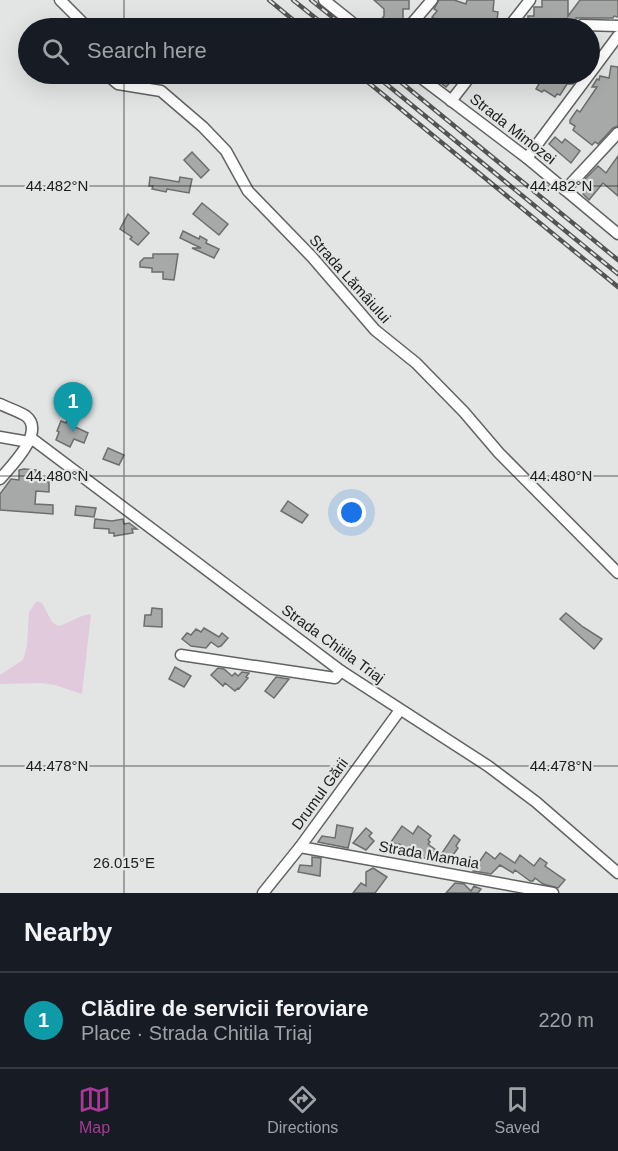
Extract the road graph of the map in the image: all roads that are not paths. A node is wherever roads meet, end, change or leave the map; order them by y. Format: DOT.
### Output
graph roads {
  1 [pos="60,0"];
  2 [pos="324,0"];
  3 [pos="432,0"];
  4 [pos="530,0"];
  5 [pos="78,18"];
  6 [pos="346,18"];
  7 [pos="417,18"];
  8 [pos="516,18"];
  9 [pos="600,25"];
  10 [pos="618,26"];
  11 [pos="618,36"];
  12 [pos="600,60"];
  13 [pos="118,84"];
  14 [pos="429,84"];
  15 [pos="464,84"];
  16 [pos="582,84"];
  17 [pos="451,100"];
  18 [pos="618,133"];
  19 [pos="527,158"];
  20 [pos="565,190"];
  21 [pos="618,234"];
  22 [pos="0,404"];
  23 [pos="0,436"];
  24 [pos="30,440"];
  25 [pos="0,479"];
  26 [pos="618,573"];
  27 [pos="180,655"];
  28 [pos="341,672"];
  29 [pos="400,710"];
  30 [pos="300,847"];
  31 [pos="618,873"];
  32 [pos="263,893"];
  33 [pos="553,893"];
  1 -- 5 [label="street"];
  2 -- 6 [label="street"];
  3 -- 7 [label="street"];
  4 -- 8 [label="street"];
  9 -- 10 [label="street"];
  11 -- 12 [label="street"];
  13 -- 26 [label="street, Strada Lămâiului"];
  14 -- 17 [label="street, Strada Mimozei"];
  15 -- 17 [label="street"];
  16 -- 19 [label="street"];
  17 -- 19 [label="street, Strada Mimozei"];
  18 -- 20 [label="street"];
  19 -- 20 [label="street, Strada Mimozei"];
  20 -- 21 [label="street, Strada Mimozei"];
  22 -- 24 [label="street"];
  23 -- 24 [label="street"];
  24 -- 25 [label="street"];
  24 -- 28 [label="street, Strada Chitila Triaj"];
  27 -- 28 [label="street"];
  28 -- 29 [label="street, Strada Chitila Triaj"];
  29 -- 30 [label="street, Drumul Gării"];
  29 -- 31 [label="street, Strada Chitila Triaj"];
  30 -- 32 [label="street, Drumul Gării"];
  30 -- 33 [label="street, Strada Mamaia"];
}
